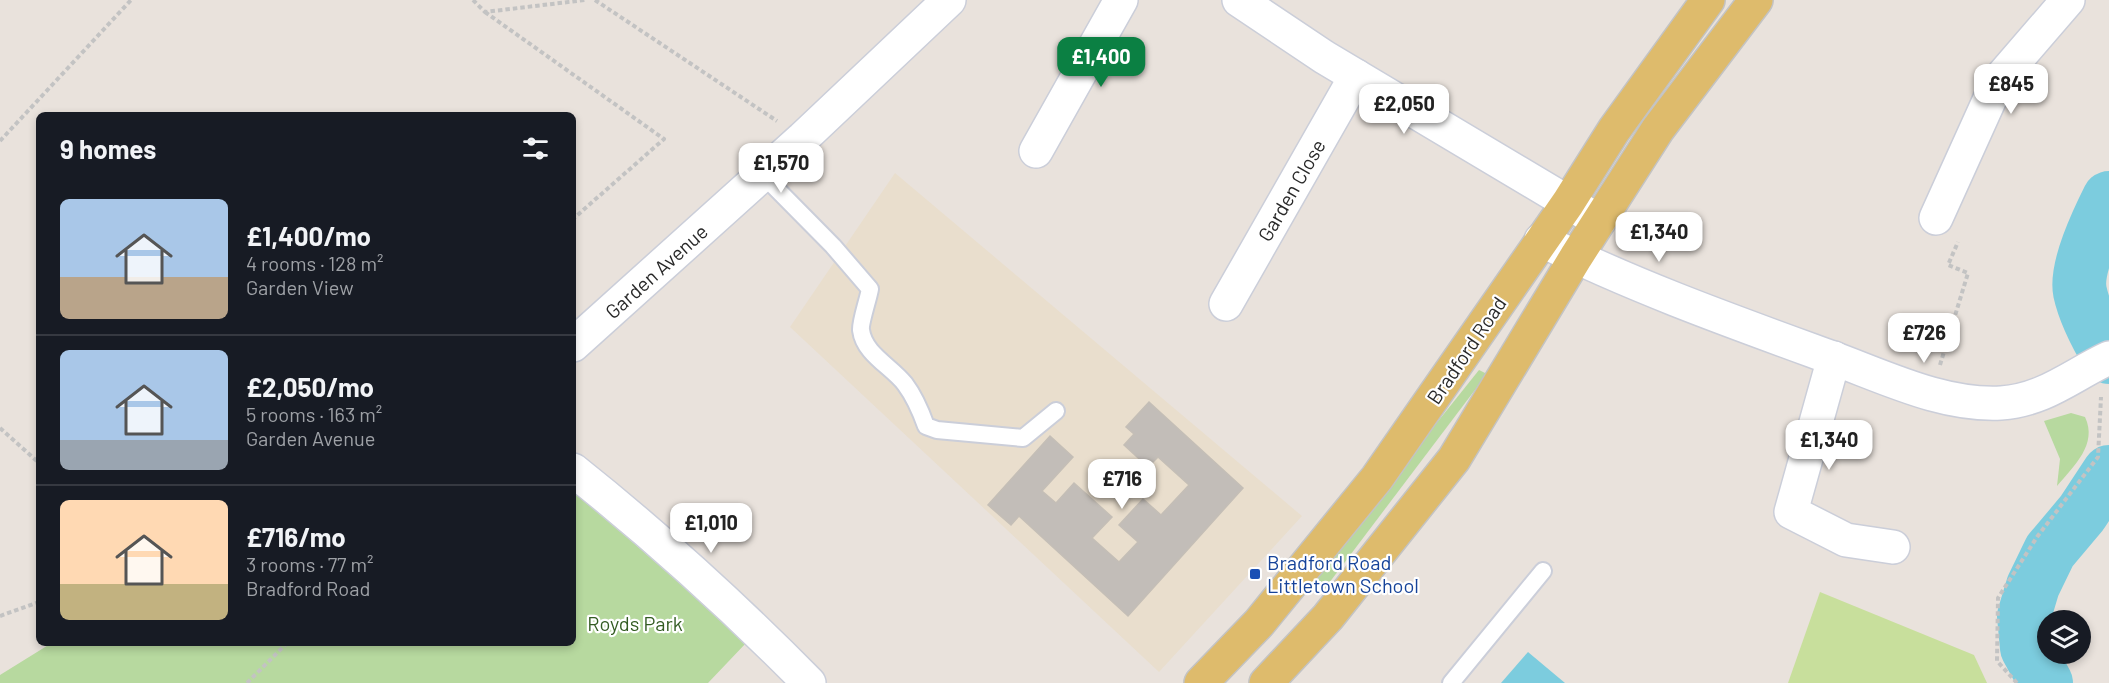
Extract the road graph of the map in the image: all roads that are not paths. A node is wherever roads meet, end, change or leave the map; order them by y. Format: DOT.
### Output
graph roads {
  1 [pos="950,0"];
  2 [pos="1121,0"];
  3 [pos="1239,0"];
  4 [pos="1708,0"];
  5 [pos="1756,0"];
  6 [pos="2068,0"];
  7 [pos="1356,76"];
  8 [pos="1036,151"];
  9 [pos="763,175"];
  10 [pos="1568,203"];
  11 [pos="1936,218"];
  12 [pos="1599,221"];
  13 [pos="1541,240"];
  14 [pos="1576,257"];
  15 [pos="1226,304"];
  16 [pos="576,342"];
  17 [pos="1834,358"];
  18 [pos="2098,363"];
  19 [pos="1056,411"];
  20 [pos="576,472"];
  21 [pos="1893,547"];
  22 [pos="1544,571"];
  23 [pos="809,683"];
  24 [pos="1201,683"];
  25 [pos="1266,683"];
  26 [pos="1451,683"];
  1 -- 9 [label="street, Garden Avenue"];
  2 -- 8 [label="street"];
  3 -- 7 [label="street"];
  4 -- 10 [label="main road, Bradford Road"];
  5 -- 12 [label="main road"];
  6 -- 11 [label="street"];
  7 -- 10 [label="street"];
  7 -- 15 [label="street, Garden Close"];
  9 -- 16 [label="street, Garden Avenue"];
  9 -- 19 [label="lane"];
  10 -- 12 [label="street"];
  10 -- 13 [label="main road, Bradford Road"];
  12 -- 14 [label="main road"];
  13 -- 14 [label="street"];
  13 -- 24 [label="main road, Bradford Road"];
  14 -- 17 [label="street"];
  14 -- 25 [label="main road"];
  17 -- 18 [label="street"];
  17 -- 21 [label="street"];
  20 -- 23 [label="street"];
  22 -- 26 [label="lane"];
}
